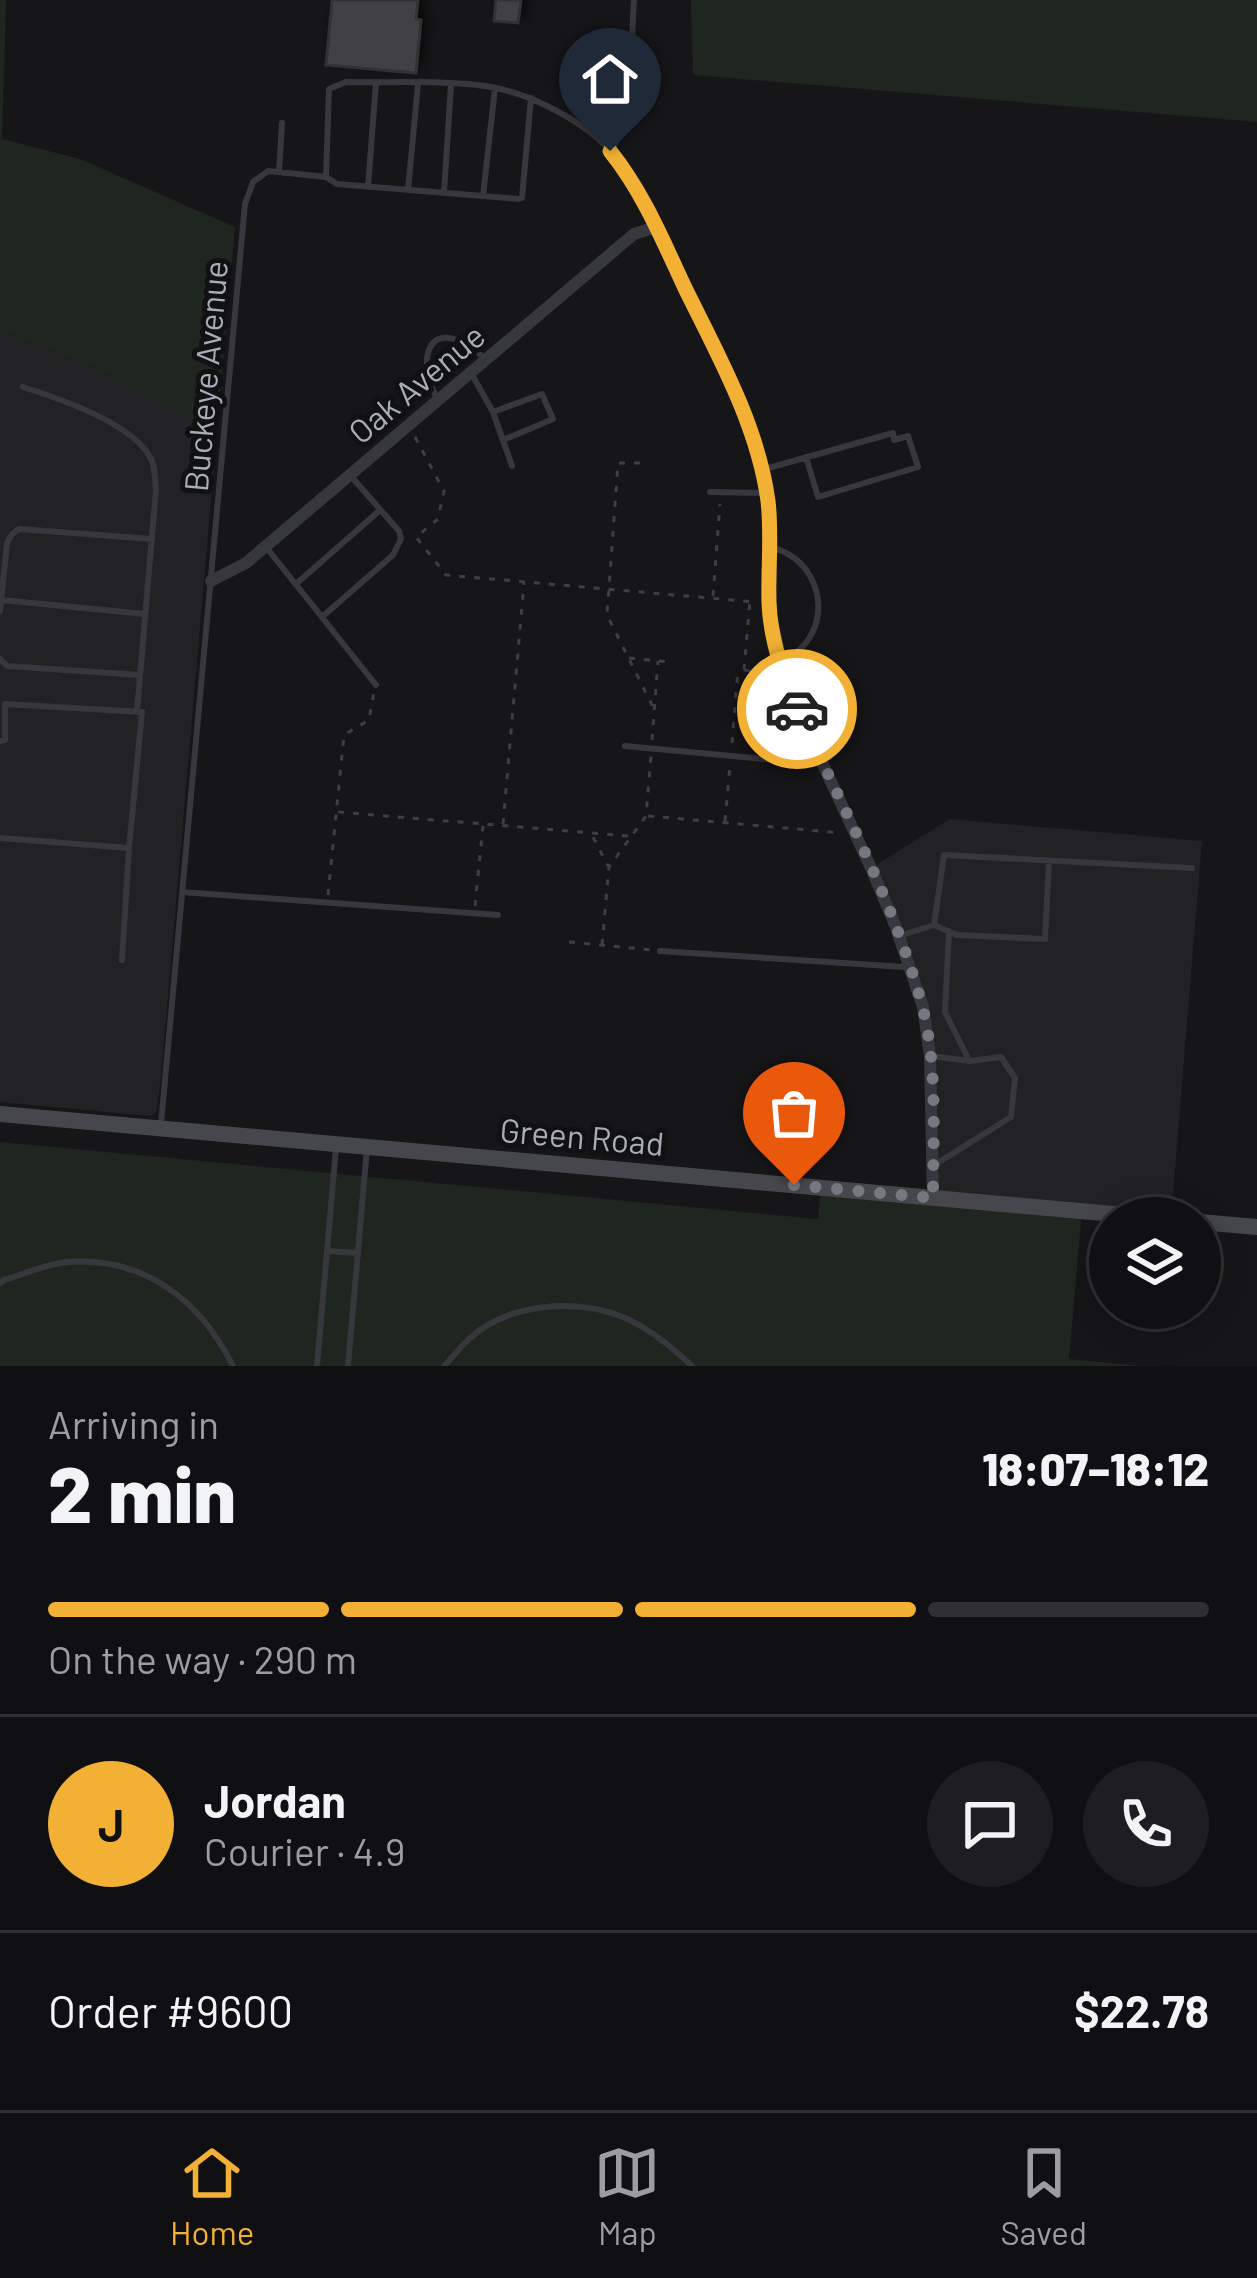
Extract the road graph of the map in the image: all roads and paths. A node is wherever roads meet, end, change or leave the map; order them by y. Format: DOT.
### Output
graph roads {
  1 [pos="634,0"];
  2 [pos="376,82"];
  3 [pos="418,84"];
  4 [pos="451,85"];
  5 [pos="495,88"];
  6 [pos="531,98"];
  7 [pos="282,123"];
  8 [pos="610,151"];
  9 [pos="279,172"];
  10 [pos="326,177"];
  11 [pos="368,187"];
  12 [pos="408,190"];
  13 [pos="444,193"];
  14 [pos="483,196"];
  15 [pos="656,227"];
  16 [pos="486,359"];
  17 [pos="471,373"];
  18 [pos="23,387"];
  19 [pos="438,400"];
  20 [pos="493,412"];
  21 [pos="409,425"];
  22 [pos="503,440"];
  23 [pos="806,457"];
  24 [pos="640,463"];
  25 [pos="512,466"];
  26 [pos="761,470"];
  27 [pos="350,475"];
  28 [pos="710,492"];
  29 [pos="721,492"];
  30 [pos="766,493"];
  31 [pos="380,510"];
  32 [pos="152,538"];
  33 [pos="266,546"];
  34 [pos="768,547"];
  35 [pos="211,580"];
  36 [pos="296,584"];
  37 [pos="524,584"];
  38 [pos="608,590"];
  39 [pos="712,598"];
  40 [pos="1,600"];
  41 [pos="750,601"];
  42 [pos="769,603"];
  43 [pos="0,611"];
  44 [pos="145,614"];
  45 [pos="322,617"];
  46 [pos="628,658"];
  47 [pos="0,659"];
  48 [pos="669,662"];
  49 [pos="728,669"];
  50 [pos="783,669"];
  51 [pos="744,670"];
  52 [pos="140,675"];
  53 [pos="376,685"];
  54 [pos="654,709"];
  55 [pos="137,712"];
  56 [pos="0,741"];
  57 [pos="625,746"];
  58 [pos="823,764"];
  59 [pos="338,812"];
  60 [pos="483,825"];
  61 [pos="503,826"];
  62 [pos="855,834"];
  63 [pos="592,835"];
  64 [pos="631,836"];
  65 [pos="0,838"];
  66 [pos="129,848"];
  67 [pos="1049,861"];
  68 [pos="609,867"];
  69 [pos="1192,868"];
  70 [pos="182,892"];
  71 [pos="327,903"];
  72 [pos="474,913"];
  73 [pos="498,915"];
  74 [pos="934,925"];
  75 [pos="949,932"];
  76 [pos="898,936"];
  77 [pos="569,942"];
  78 [pos="602,945"];
  79 [pos="660,951"];
  80 [pos="122,959"];
  81 [pos="909,967"];
  82 [pos="930,1056"];
  83 [pos="970,1061"];
  84 [pos="0,1114"];
  85 [pos="161,1128"];
  86 [pos="336,1144"];
  87 [pos="367,1147"];
  88 [pos="933,1166"];
  89 [pos="933,1198"];
  90 [pos="1089,1212"];
  91 [pos="1221,1224"];
  92 [pos="1257,1227"];
  93 [pos="328,1251"];
  94 [pos="358,1253"];
  95 [pos="0,1283"];
  96 [pos="233,1366"];
  97 [pos="317,1366"];
  98 [pos="348,1366"];
  99 [pos="445,1366"];
  100 [pos="692,1366"];
  1 -- 8 [label="lane"];
  2 -- 3 [label="lane"];
  2 -- 10 [label="lane"];
  2 -- 11 [label="lane"];
  3 -- 4 [label="lane"];
  3 -- 12 [label="lane"];
  4 -- 5 [label="lane"];
  4 -- 13 [label="lane"];
  5 -- 6 [label="lane"];
  5 -- 14 [label="lane"];
  6 -- 8 [label="lane"];
  6 -- 14 [label="lane"];
  7 -- 9 [label="lane"];
  8 -- 15 [label="lane"];
  9 -- 10 [label="lane"];
  9 -- 35 [label="lane, Buckeye Avenue"];
  10 -- 11 [label="lane"];
  11 -- 12 [label="lane"];
  12 -- 13 [label="lane"];
  13 -- 14 [label="lane"];
  15 -- 16 [label="street, Oak Avenue"];
  15 -- 26 [label="street"];
  16 -- 17 [label="street, Oak Avenue"];
  16 -- 19 [label="lane"];
  17 -- 19 [label="street, Oak Avenue"];
  17 -- 20 [label="lane"];
  18 -- 32 [label="lane"];
  19 -- 21 [label="street, Oak Avenue"];
  20 -- 22 [label="lane"];
  20 -- 22 [label="lane"];
  21 -- 27 [label="street, Oak Avenue"];
  21 -- 37 [label="path"];
  22 -- 25 [label="lane"];
  23 -- 23 [label="lane"];
  23 -- 26 [label="lane"];
  24 -- 38 [label="path"];
  26 -- 30 [label="street"];
  27 -- 31 [label="lane"];
  27 -- 33 [label="street, Oak Avenue"];
  28 -- 29 [label="lane"];
  29 -- 30 [label="lane"];
  29 -- 39 [label="path"];
  30 -- 34 [label="street"];
  31 -- 36 [label="lane"];
  31 -- 45 [label="lane"];
  32 -- 40 [label="lane"];
  32 -- 44 [label="lane"];
  33 -- 35 [label="street, Oak Avenue"];
  33 -- 36 [label="lane"];
  34 -- 42 [label="street"];
  34 -- 50 [label="lane"];
  35 -- 70 [label="lane, Buckeye Avenue"];
  36 -- 45 [label="lane"];
  37 -- 38 [label="path"];
  37 -- 61 [label="path"];
  38 -- 39 [label="path"];
  38 -- 46 [label="path"];
  39 -- 41 [label="path"];
  40 -- 43 [label="lane"];
  40 -- 44 [label="lane"];
  41 -- 42 [label="path"];
  41 -- 51 [label="path"];
  42 -- 50 [label="street"];
  44 -- 52 [label="lane"];
  45 -- 53 [label="lane"];
  46 -- 48 [label="path"];
  46 -- 54 [label="path"];
  47 -- 52 [label="lane"];
  49 -- 51 [label="path"];
  50 -- 51 [label="path"];
  50 -- 58 [label="street"];
  52 -- 55 [label="lane"];
  53 -- 59 [label="path"];
  55 -- 56 [label="lane"];
  55 -- 66 [label="lane"];
  57 -- 58 [label="lane"];
  58 -- 62 [label="street"];
  59 -- 60 [label="path"];
  59 -- 71 [label="path"];
  60 -- 61 [label="path"];
  60 -- 72 [label="path"];
  61 -- 63 [label="path"];
  62 -- 64 [label="path"];
  62 -- 76 [label="street"];
  63 -- 64 [label="path"];
  63 -- 68 [label="path"];
  64 -- 68 [label="path"];
  65 -- 66 [label="lane"];
  66 -- 80 [label="lane"];
  67 -- 69 [label="lane"];
  67 -- 74 [label="lane"];
  67 -- 75 [label="lane"];
  68 -- 78 [label="path"];
  70 -- 71 [label="lane"];
  70 -- 85 [label="lane, Buckeye Avenue"];
  71 -- 72 [label="lane"];
  72 -- 73 [label="lane"];
  74 -- 75 [label="lane"];
  74 -- 76 [label="lane"];
  75 -- 83 [label="lane"];
  76 -- 81 [label="street"];
  77 -- 78 [label="path"];
  78 -- 79 [label="path"];
  79 -- 81 [label="lane"];
  81 -- 82 [label="street"];
  82 -- 83 [label="lane"];
  82 -- 88 [label="street"];
  83 -- 88 [label="lane"];
  84 -- 85 [label="main road, Green Road"];
  85 -- 86 [label="main road, Green Road"];
  86 -- 87 [label="main road, Green Road"];
  86 -- 93 [label="lane"];
  87 -- 89 [label="main road, Green Road"];
  87 -- 94 [label="lane"];
  88 -- 89 [label="street"];
  89 -- 90 [label="main road, Green Road"];
  91 -- 92 [label="main road"];
  93 -- 94 [label="lane"];
  93 -- 97 [label="lane"];
  94 -- 98 [label="lane"];
  95 -- 96 [label="lane"];
  99 -- 100 [label="lane"];
}
